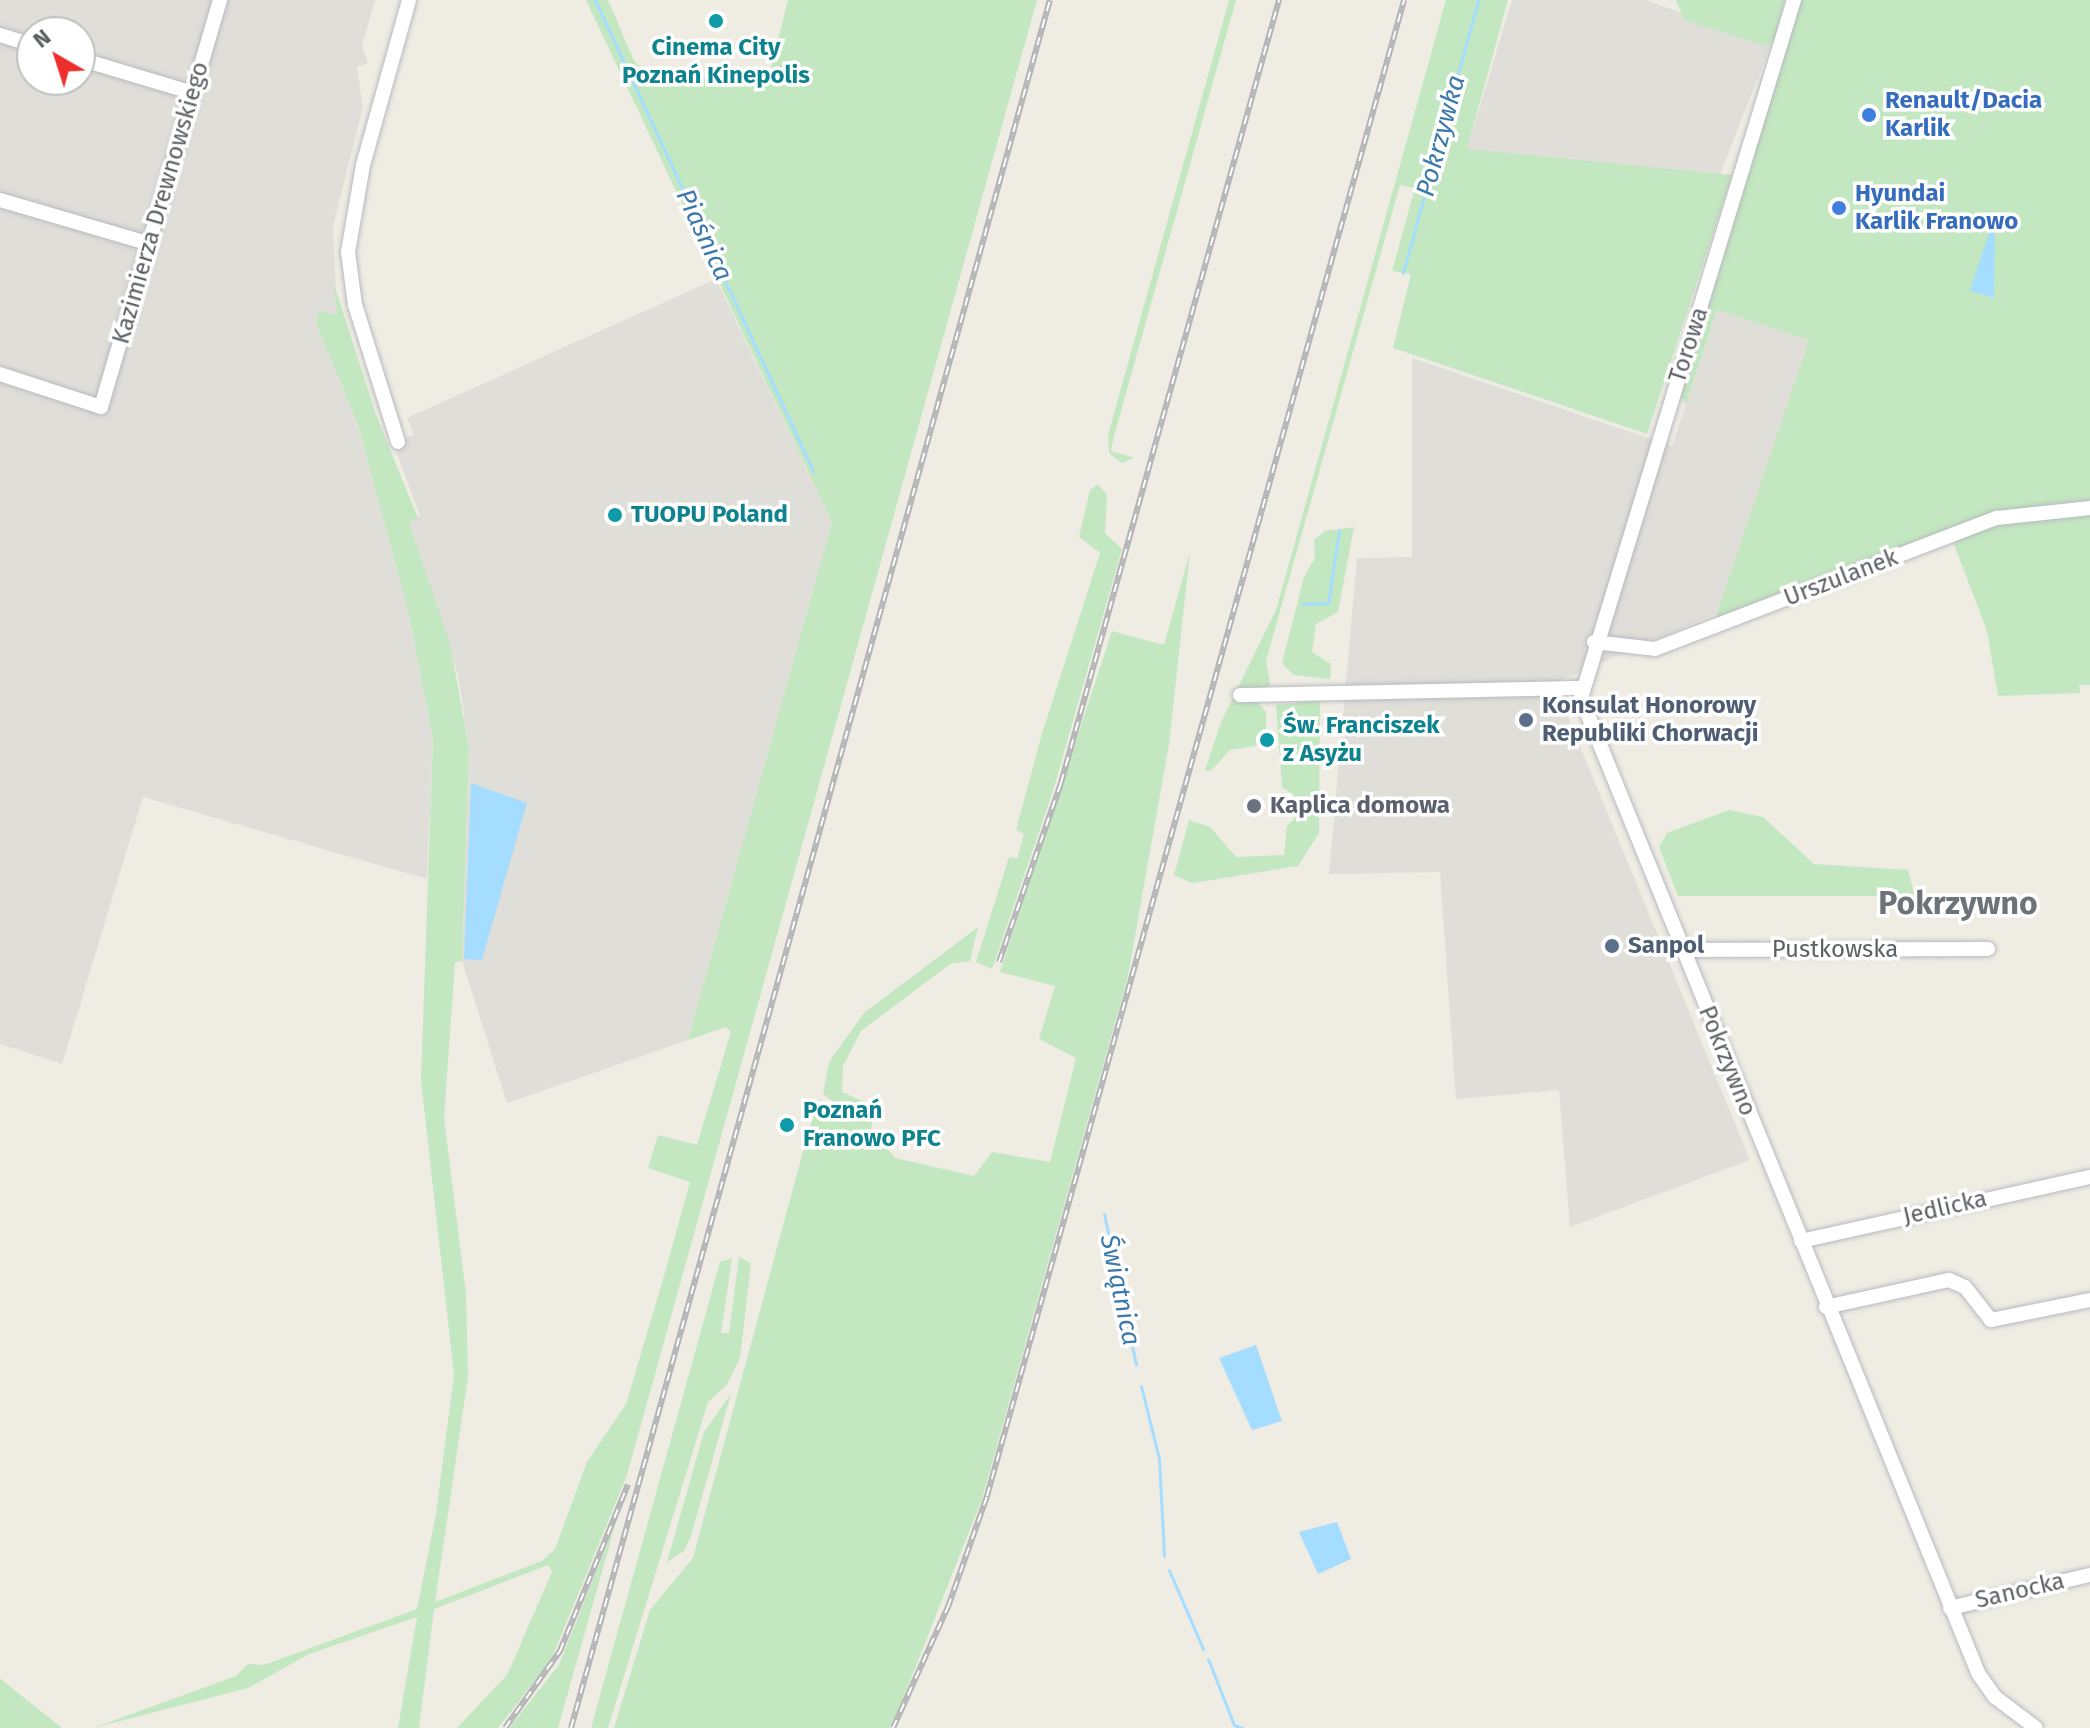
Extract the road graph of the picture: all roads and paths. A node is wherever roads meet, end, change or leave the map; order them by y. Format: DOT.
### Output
graph roads {
  1 [pos="220,0"];
  2 [pos="409,0"];
  3 [pos="1794,0"];
  4 [pos="96,64"];
  5 [pos="193,93"];
  6 [pos="0,200"];
  7 [pos="150,244"];
  8 [pos="0,374"];
  9 [pos="398,442"];
  10 [pos="2090,508"];
  11 [pos="1594,642"];
  12 [pos="1580,688"];
  13 [pos="1240,695"];
  14 [pos="1988,949"];
  15 [pos="1682,950"];
  16 [pos="2090,1177"];
  17 [pos="1801,1241"];
  18 [pos="2090,1300"];
  19 [pos="1826,1307"];
  20 [pos="2090,1575"];
  21 [pos="1950,1608"];
  22 [pos="2036,1728"];
  1 -- 5 [label="street, Kazimierza Drewnowskiego"];
  2 -- 9 [label="street"];
  3 -- 11 [label="street, Torowa"];
  4 -- 5 [label="street"];
  5 -- 7 [label="street, Kazimierza Drewnowskiego"];
  6 -- 7 [label="street"];
  7 -- 8 [label="street, Kazimierza Drewnowskiego"];
  10 -- 11 [label="street, Urszulanek"];
  11 -- 12 [label="street, Torowa"];
  12 -- 13 [label="street"];
  12 -- 15 [label="street, Pokrzywno"];
  14 -- 15 [label="street, Pustkowska"];
  15 -- 17 [label="street, Pokrzywno"];
  16 -- 17 [label="street, Jedlicka"];
  17 -- 19 [label="street, Pokrzywno"];
  18 -- 19 [label="street"];
  19 -- 21 [label="street, Pokrzywno"];
  20 -- 21 [label="street, Sanocka"];
  21 -- 22 [label="street, Pokrzywno"];
}
